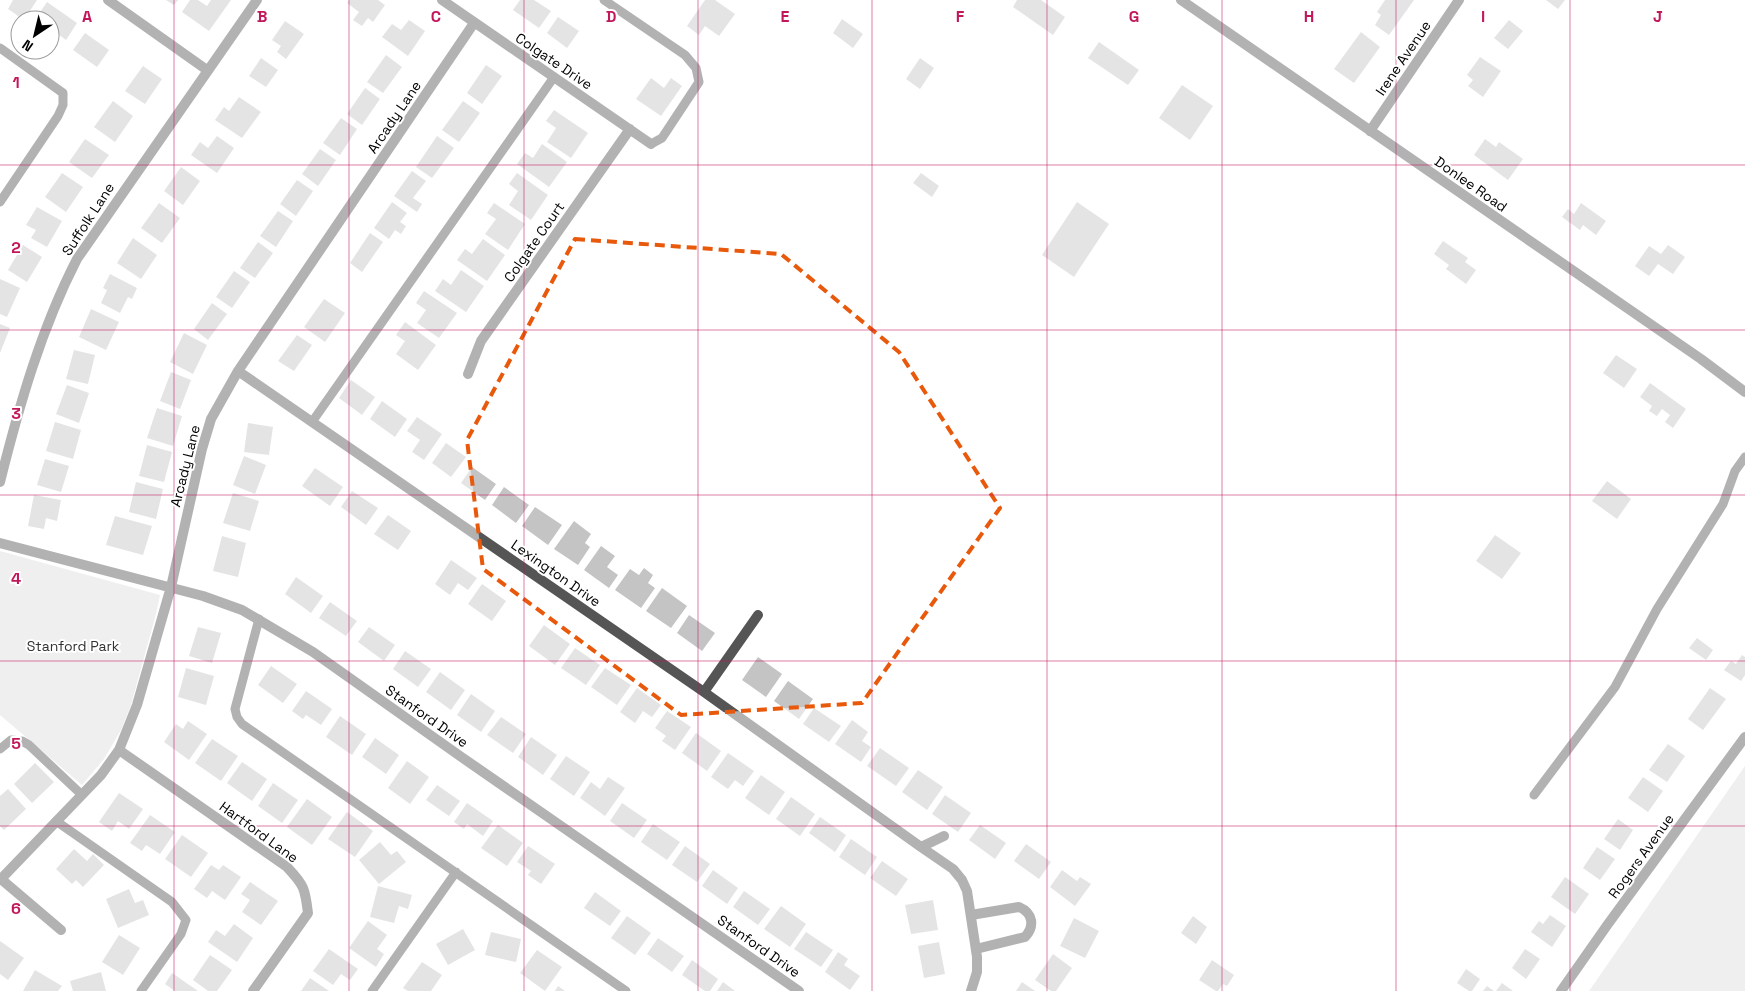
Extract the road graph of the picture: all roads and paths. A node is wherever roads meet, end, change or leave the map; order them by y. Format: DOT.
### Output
graph roads {
  1 [pos="108,0"];
  2 [pos="256,0"];
  3 [pos="442,0"];
  4 [pos="604,0"];
  5 [pos="1181,0"];
  6 [pos="1459,0"];
  7 [pos="474,23"];
  8 [pos="0,48"];
  9 [pos="207,70"];
  10 [pos="554,77"];
  11 [pos="630,129"];
  12 [pos="1370,131"];
  13 [pos="650,144"];
  14 [pos="0,202"];
  15 [pos="238,371"];
  16 [pos="468,374"];
  17 [pos="1745,392"];
  18 [pos="312,422"];
  19 [pos="1745,457"];
  20 [pos="0,482"];
  21 [pos="0,543"];
  22 [pos="171,588"];
  23 [pos="758,615"];
  24 [pos="259,619"];
  25 [pos="704,692"];
  26 [pos="1745,737"];
  27 [pos="0,749"];
  28 [pos="119,750"];
  29 [pos="82,794"];
  30 [pos="1534,795"];
  31 [pos="56,821"];
  32 [pos="944,836"];
  33 [pos="921,846"];
  34 [pos="456,872"];
  35 [pos="0,880"];
  36 [pos="970,915"];
  37 [pos="61,930"];
  38 [pos="976,949"];
  39 [pos="142,991"];
  40 [pos="253,991"];
  41 [pos="372,991"];
  42 [pos="626,991"];
  43 [pos="800,991"];
  44 [pos="972,991"];
  45 [pos="1562,991"];
  1 -- 9 [label="street"];
  2 -- 9 [label="street, Suffolk Lane"];
  3 -- 7 [label="street, Colgate Drive"];
  4 -- 13 [label="lane"];
  5 -- 12 [label="street, Donlee Road"];
  6 -- 12 [label="street, Irene Avenue"];
  7 -- 10 [label="street, Colgate Drive"];
  7 -- 15 [label="street, Arcady Lane"];
  8 -- 14 [label="lane"];
  9 -- 20 [label="street, Suffolk Lane"];
  10 -- 11 [label="street, Colgate Drive"];
  10 -- 18 [label="lane"];
  11 -- 13 [label="street, Colgate Drive"];
  11 -- 16 [label="street, Colgate Court"];
  12 -- 17 [label="street, Donlee Road"];
  15 -- 18 [label="street, Lexington Drive"];
  15 -- 22 [label="street, Arcady Lane"];
  18 -- 25 [label="street, Lexington Drive"];
  19 -- 30 [label="lane"];
  21 -- 22 [label="street, Stanford Drive"];
  22 -- 24 [label="street, Stanford Drive"];
  22 -- 28 [label="street, Arcady Lane"];
  23 -- 25 [label="street"];
  24 -- 34 [label="lane"];
  24 -- 43 [label="street, Stanford Drive"];
  25 -- 33 [label="street, Lexington Drive"];
  26 -- 45 [label="street, Rogers Avenue"];
  27 -- 29 [label="lane"];
  28 -- 29 [label="street, Arcady Lane"];
  28 -- 40 [label="street, Hartford Lane"];
  29 -- 31 [label="street, Arcady Lane"];
  31 -- 35 [label="street, Arcady Lane"];
  31 -- 39 [label="lane"];
  32 -- 33 [label="street"];
  33 -- 36 [label="street, Lexington Drive"];
  34 -- 41 [label="lane"];
  34 -- 42 [label="lane"];
  35 -- 37 [label="street"];
  36 -- 38 [label="street, Lexington Drive"];
  36 -- 38 [label="street"];
  38 -- 44 [label="street, Lexington Drive"];
}
